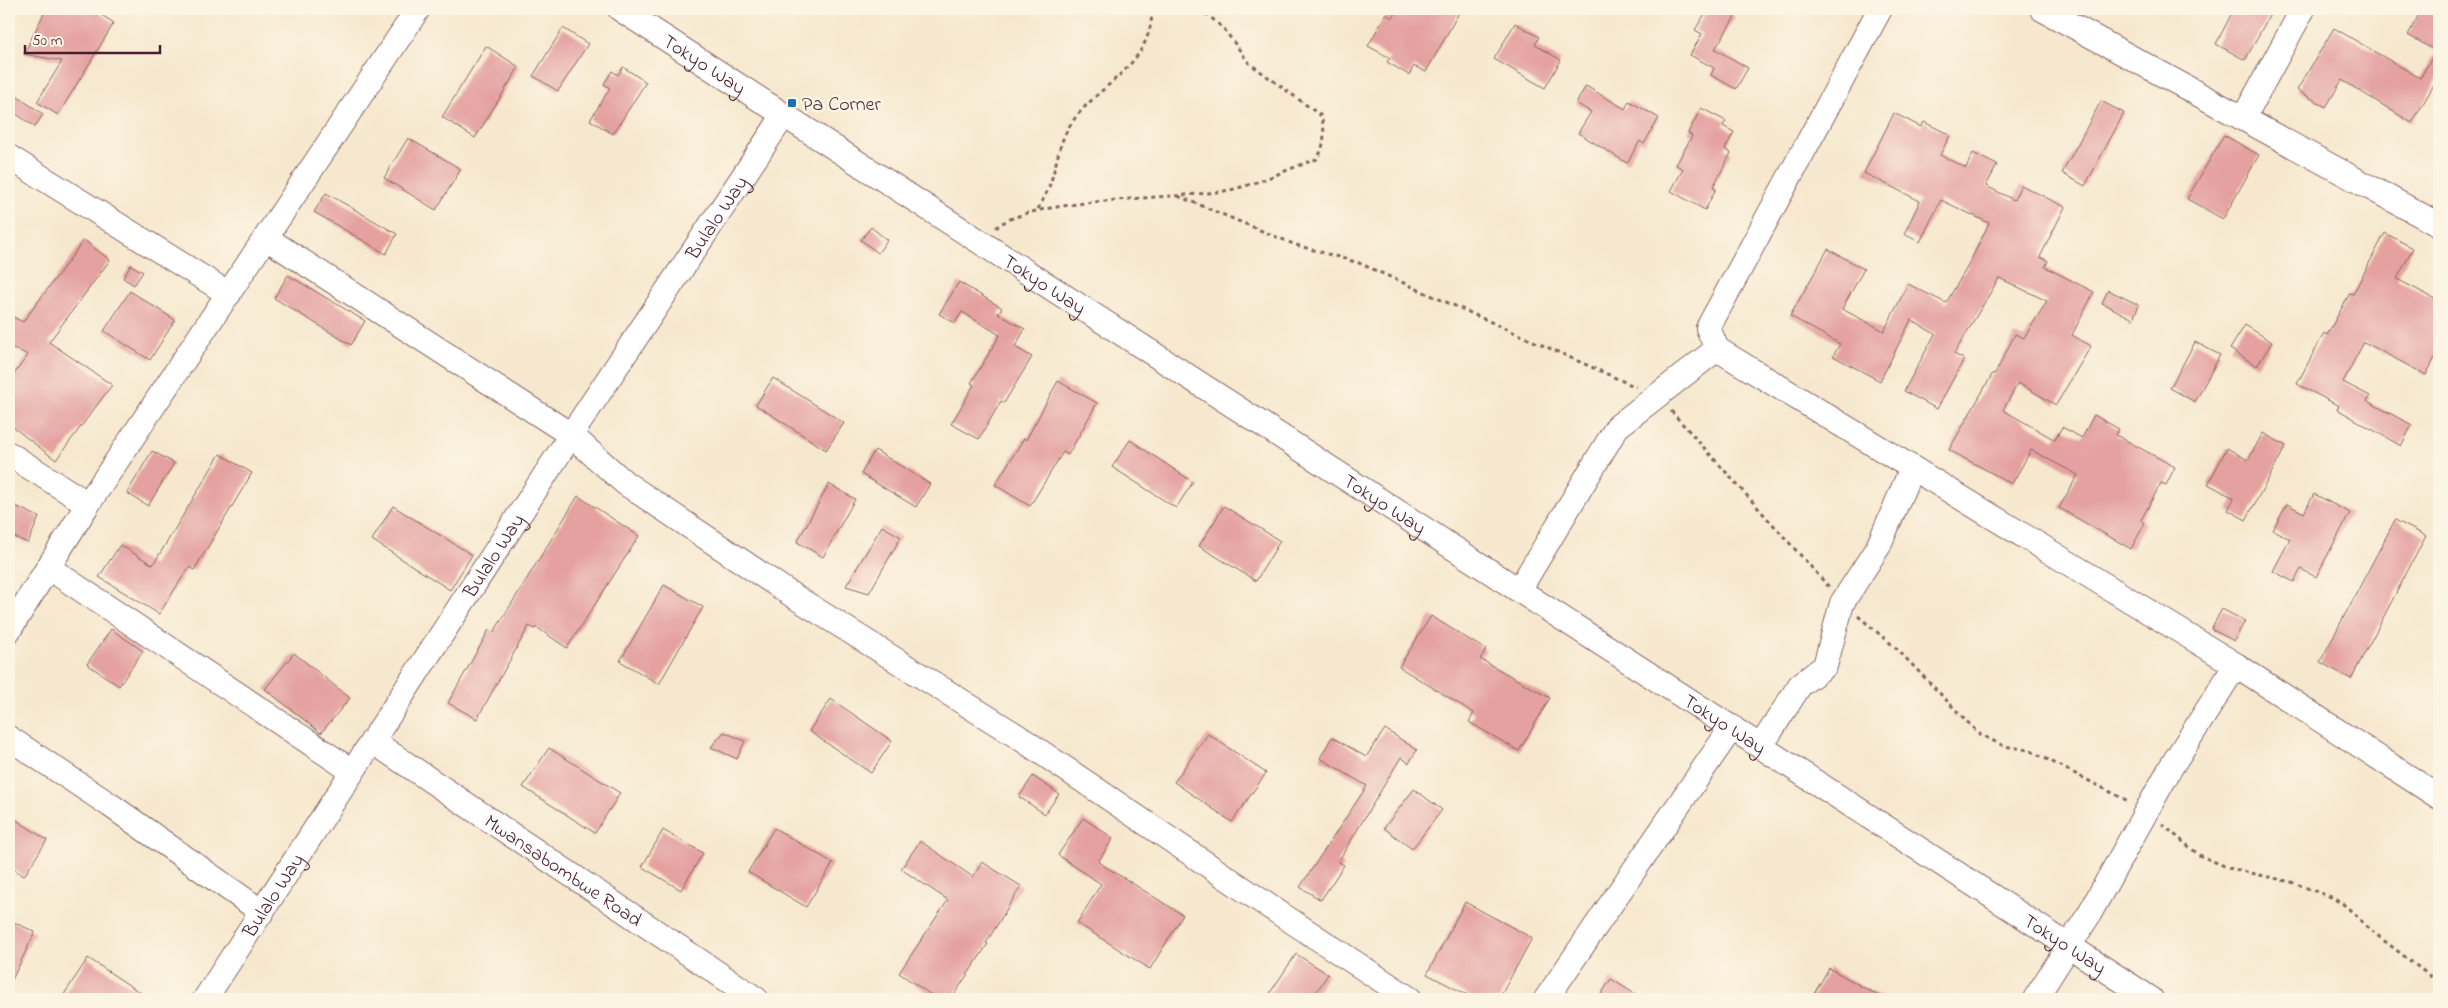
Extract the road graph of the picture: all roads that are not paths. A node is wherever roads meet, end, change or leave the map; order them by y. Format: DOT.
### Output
graph roads {
  1 [pos="418,9"];
  2 [pos="620,9"];
  3 [pos="1880,9"];
  4 [pos="2042,9"];
  5 [pos="2303,9"];
  6 [pos="784,115"];
  7 [pos="2243,119"];
  8 [pos="9,157"];
  9 [pos="2439,225"];
  10 [pos="266,238"];
  11 [pos="229,294"];
  12 [pos="1717,350"];
  13 [pos="572,435"];
  14 [pos="9,454"];
  15 [pos="1912,468"];
  16 [pos="88,504"];
  17 [pos="49,568"];
  18 [pos="1519,590"];
  19 [pos="9,630"];
  20 [pos="2236,666"];
  21 [pos="1732,727"];
  22 [pos="9,738"];
  23 [pos="372,741"];
  24 [pos="1761,746"];
  25 [pos="352,771"];
  26 [pos="2439,797"];
  27 [pos="262,912"];
  28 [pos="2067,946"];
  29 [pos="205,999"];
  30 [pos="756,999"];
  31 [pos="1410,999"];
  32 [pos="1546,999"];
  33 [pos="2034,999"];
  34 [pos="2151,999"];
  1 -- 10 [label="street"];
  2 -- 6 [label="street, Tokyo Way"];
  3 -- 12 [label="street"];
  4 -- 7 [label="street"];
  5 -- 7 [label="street"];
  6 -- 13 [label="street, Bulalo Way"];
  6 -- 18 [label="street, Tokyo Way"];
  7 -- 9 [label="street"];
  8 -- 11 [label="street"];
  10 -- 11 [label="street"];
  10 -- 13 [label="street"];
  11 -- 16 [label="street"];
  12 -- 15 [label="street"];
  12 -- 18 [label="street"];
  13 -- 23 [label="street, Bulalo Way"];
  13 -- 31 [label="street"];
  14 -- 16 [label="street"];
  15 -- 20 [label="street"];
  15 -- 24 [label="street"];
  16 -- 17 [label="street"];
  17 -- 19 [label="street"];
  17 -- 25 [label="street"];
  18 -- 21 [label="street, Tokyo Way"];
  20 -- 26 [label="street"];
  20 -- 28 [label="street"];
  21 -- 24 [label="street, Tokyo Way"];
  21 -- 32 [label="street"];
  22 -- 27 [label="street"];
  23 -- 25 [label="street, Bulalo Way"];
  23 -- 30 [label="street, Mwansabombwe Road"];
  24 -- 28 [label="street, Tokyo Way"];
  25 -- 27 [label="street, Bulalo Way"];
  27 -- 29 [label="street, Bulalo Way"];
  28 -- 33 [label="street"];
  28 -- 34 [label="street, Tokyo Way"];
}
